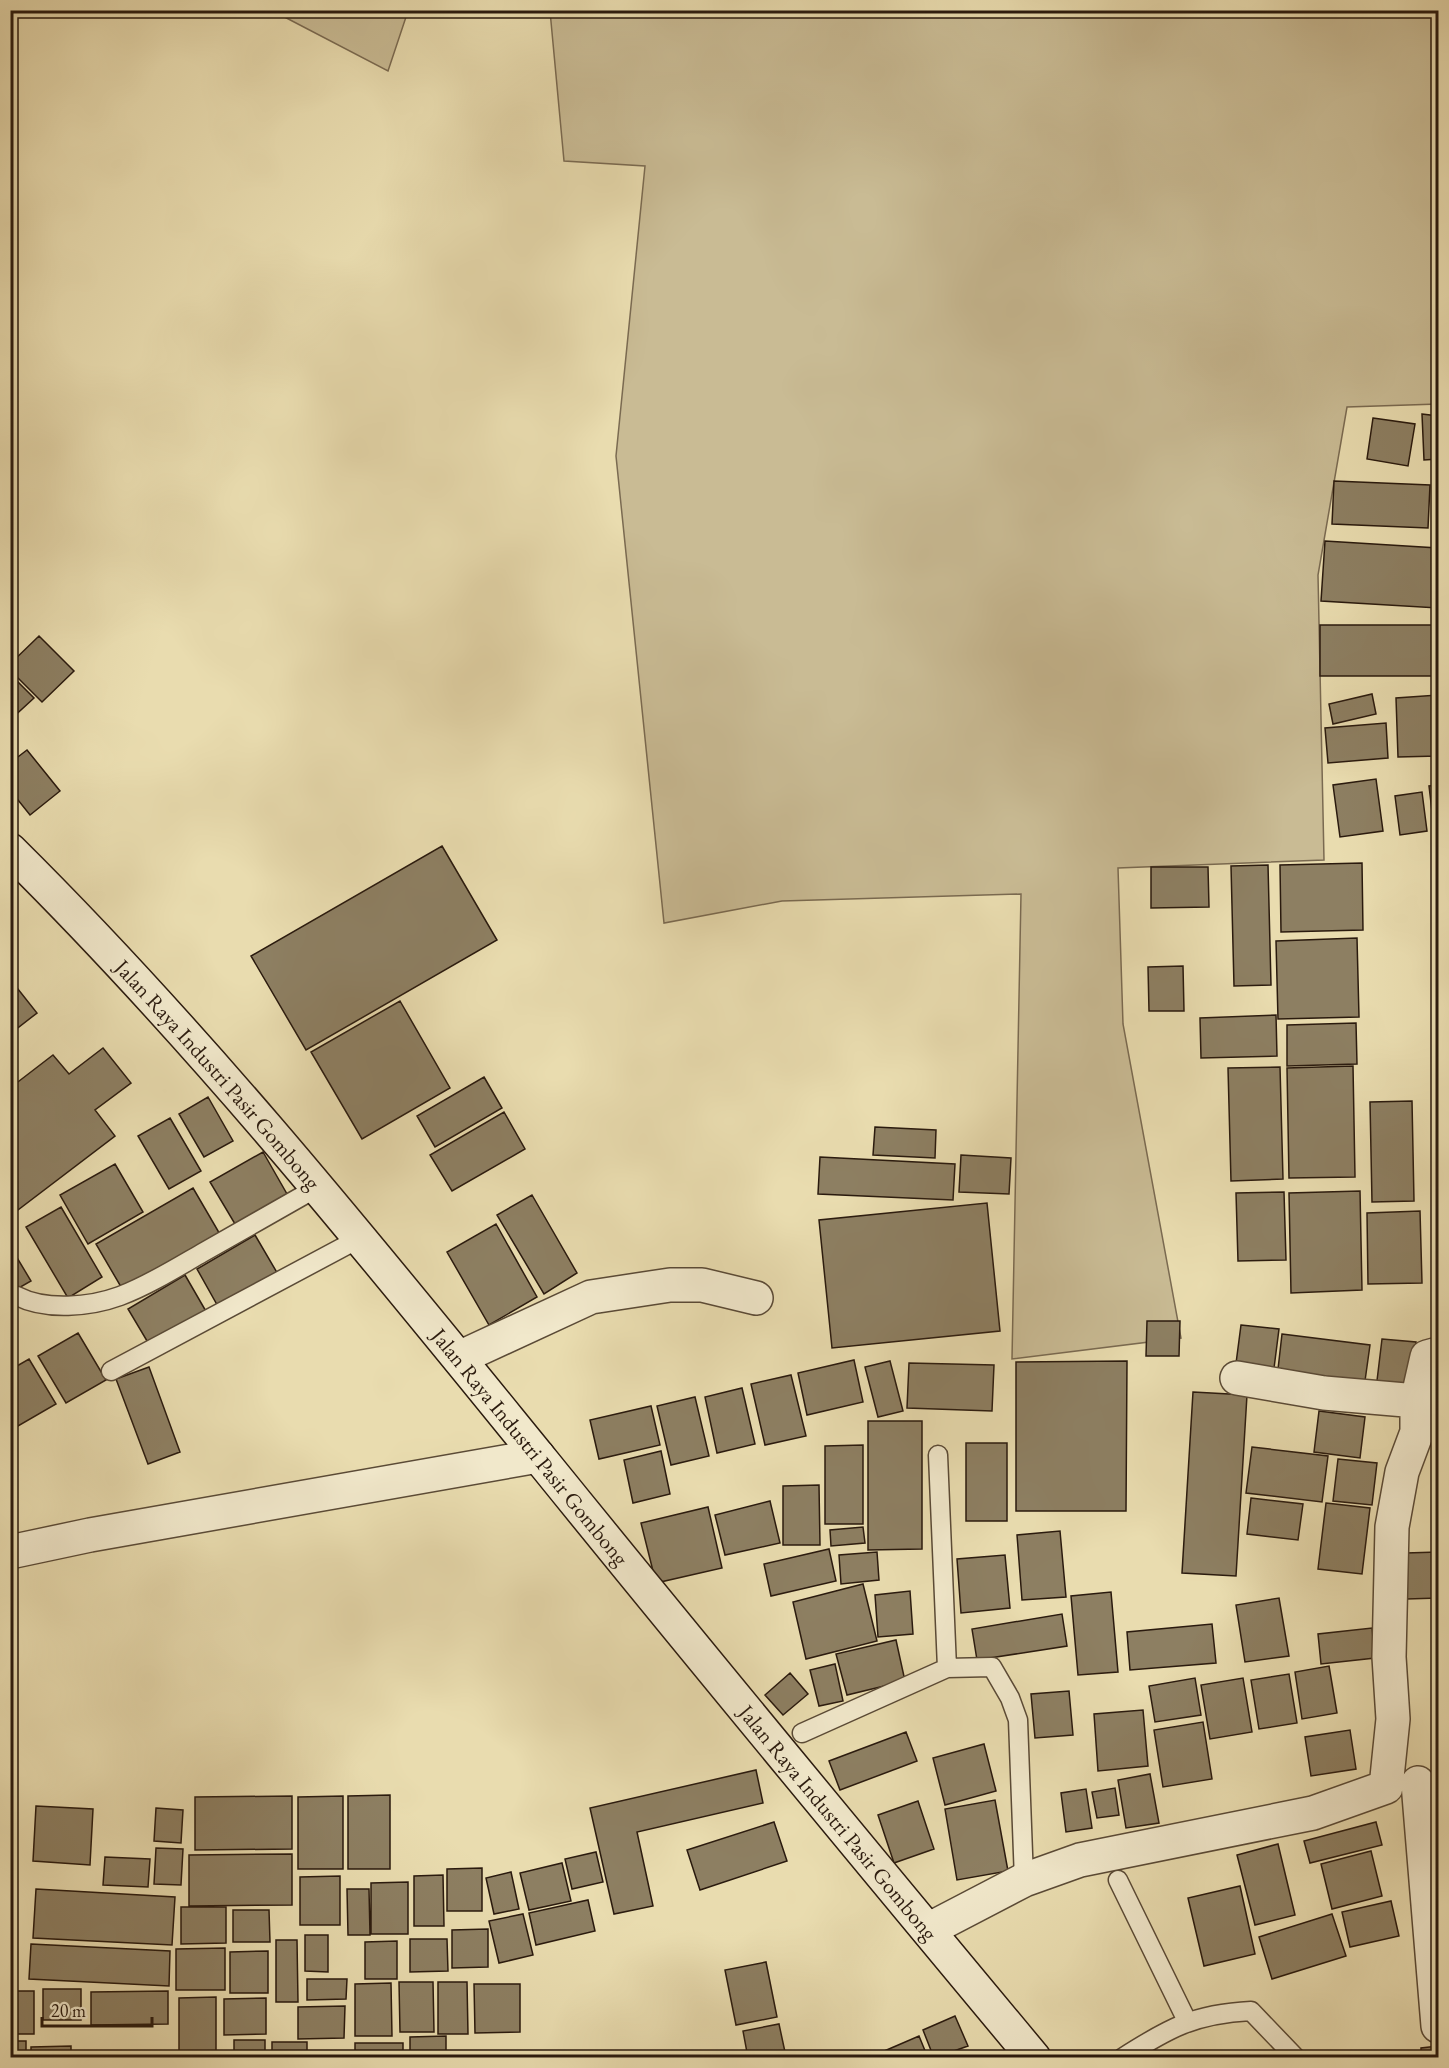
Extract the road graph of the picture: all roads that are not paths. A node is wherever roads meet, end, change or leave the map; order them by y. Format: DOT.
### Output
graph roads {
  1 [pos="10,850"];
  2 [pos="318,1187"];
  3 [pos="362,1238"];
  4 [pos="17,1296"];
  5 [pos="756,1298"];
  6 [pos="1438,1354"];
  7 [pos="459,1358"];
  8 [pos="111,1371"];
  9 [pos="1237,1378"];
  10 [pos="1424,1422"];
  11 [pos="938,1455"];
  12 [pos="538,1456"];
  13 [pos="10,1552"];
  14 [pos="947,1668"];
  15 [pos="802,1733"];
  16 [pos="1414,1784"];
  17 [pos="1024,1880"];
  18 [pos="1118,1880"];
  19 [pos="928,1930"];
  20 [pos="1187,2021"];
  21 [pos="1438,2026"];
  22 [pos="1034,2058"];
  23 [pos="1122,2058"];
  24 [pos="1296,2058"];
  1 -- 2 [label="street, Jalan Raya Industri Pasir Gombong"];
  2 -- 3 [label="street, Jalan Raya Industri Pasir Gombong"];
  2 -- 4 [label="lane"];
  3 -- 7 [label="street, Jalan Raya Industri Pasir Gombong"];
  3 -- 8 [label="lane"];
  5 -- 7 [label="street"];
  6 -- 10 [label="street"];
  7 -- 12 [label="street, Jalan Raya Industri Pasir Gombong"];
  9 -- 10 [label="street"];
  10 -- 16 [label="street"];
  11 -- 14 [label="lane"];
  12 -- 13 [label="street"];
  12 -- 19 [label="street, Jalan Raya Industri Pasir Gombong"];
  14 -- 15 [label="lane"];
  14 -- 17 [label="lane"];
  16 -- 17 [label="street"];
  16 -- 21 [label="street"];
  17 -- 19 [label="street"];
  18 -- 20 [label="lane"];
  19 -- 22 [label="street, Jalan Raya Industri Pasir Gombong"];
  20 -- 23 [label="lane"];
  20 -- 24 [label="lane"];
}
